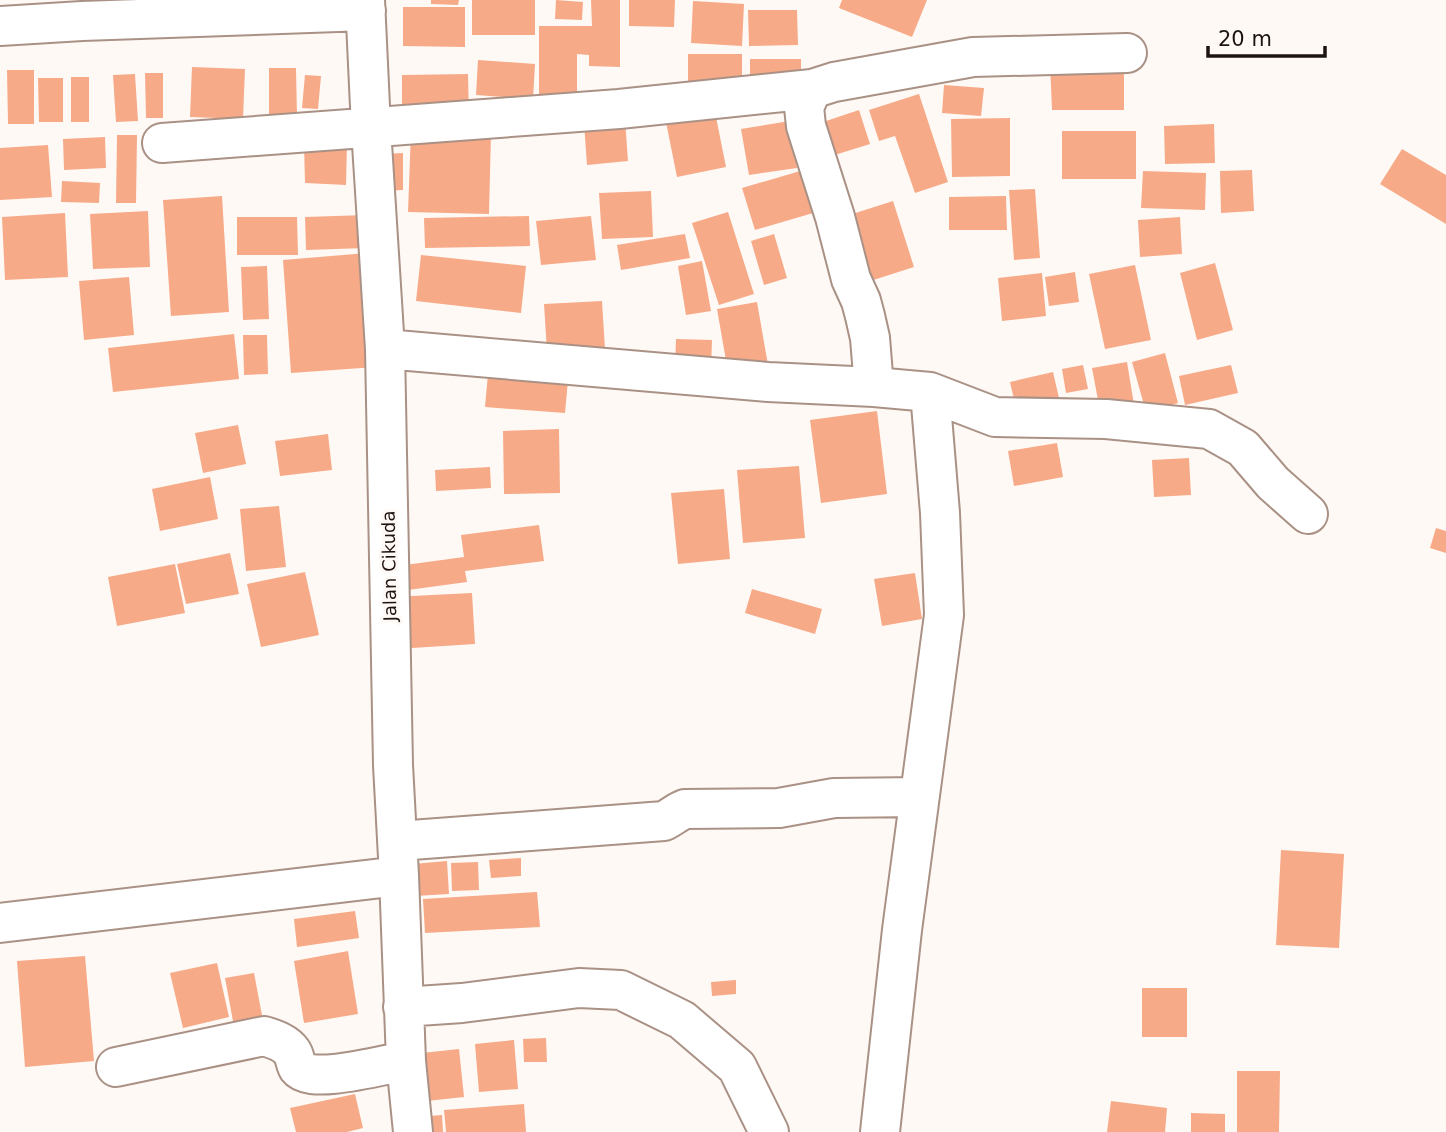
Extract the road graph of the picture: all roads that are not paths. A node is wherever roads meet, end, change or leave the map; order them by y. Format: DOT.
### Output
graph roads {
  1 [pos="365,5"];
  2 [pos="299,7"];
  3 [pos="82,10"];
  4 [pos="0,26"];
  5 [pos="1126,53"];
  6 [pos="812,89"];
  7 [pos="371,128"];
  8 [pos="162,143"];
  9 [pos="385,349"];
  10 [pos="874,387"];
  11 [pos="930,392"];
  12 [pos="1308,514"];
  13 [pos="919,797"];
  14 [pos="398,859"];
  15 [pos="0,923"];
  16 [pos="403,1007"];
  17 [pos="406,1060"];
  18 [pos="116,1067"];
  19 [pos="413,1132"];
  20 [pos="769,1132"];
  21 [pos="880,1132"];
  1 -- 2 [label="street"];
  1 -- 7 [label="street, Jalan Cikuda"];
  2 -- 3 [label="street"];
  3 -- 4 [label="street"];
  5 -- 6 [label="street"];
  6 -- 7 [label="street"];
  6 -- 10 [label="street"];
  7 -- 8 [label="street"];
  7 -- 9 [label="street, Jalan Cikuda"];
  9 -- 10 [label="street"];
  9 -- 14 [label="street, Jalan Cikuda"];
  10 -- 11 [label="street"];
  11 -- 12 [label="street"];
  11 -- 13 [label="street"];
  13 -- 14 [label="street"];
  13 -- 21 [label="street"];
  14 -- 15 [label="street"];
  14 -- 16 [label="street, Jalan Cikuda"];
  16 -- 17 [label="street, Jalan Cikuda"];
  16 -- 20 [label="street"];
  17 -- 18 [label="street"];
  17 -- 19 [label="street, Jalan Cikuda"];
}
